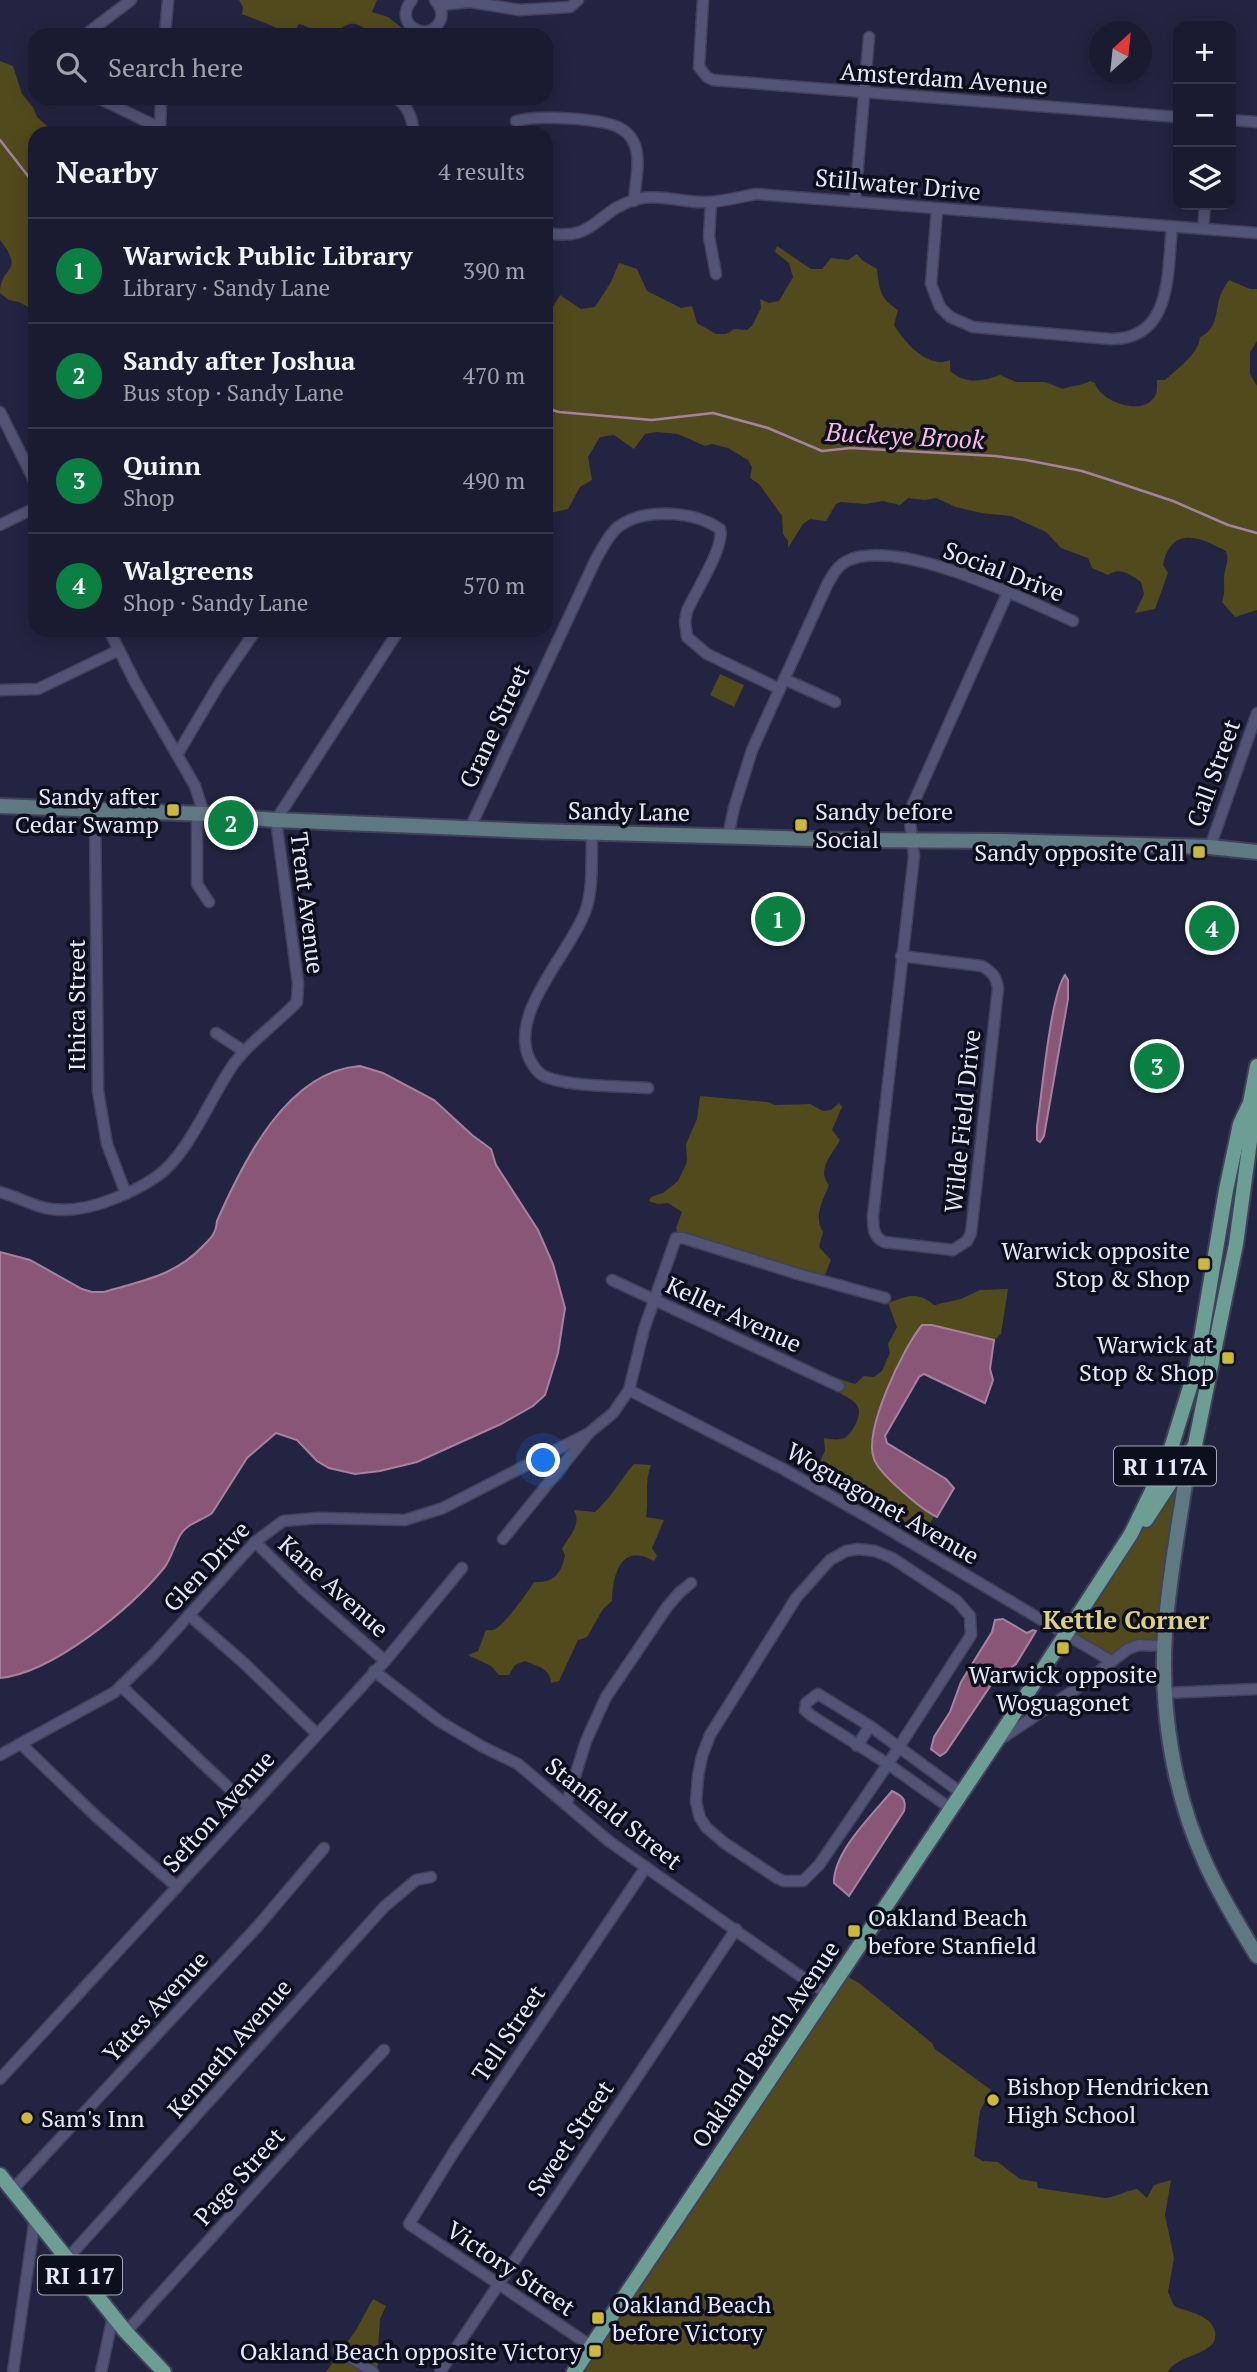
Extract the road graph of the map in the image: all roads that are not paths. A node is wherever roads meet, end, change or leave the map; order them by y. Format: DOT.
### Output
graph roads {
  1 [pos="131,0"];
  2 [pos="168,0"];
  3 [pos="412,0"];
  4 [pos="578,0"];
  5 [pos="703,0"];
  6 [pos="437,3"];
  7 [pos="94,28"];
  8 [pos="166,28"];
  9 [pos="412,28"];
  10 [pos="433,28"];
  11 [pos="869,37"];
  12 [pos="864,93"];
  13 [pos="111,105"];
  14 [pos="161,105"];
  15 [pos="404,105"];
  16 [pos="1173,117"];
  17 [pos="1236,120"];
  18 [pos="516,121"];
  19 [pos="1257,122"];
  20 [pos="151,126"];
  21 [pos="160,126"];
  22 [pos="413,126"];
  23 [pos="634,201"];
  24 [pos="855,201"];
  25 [pos="711,202"];
  26 [pos="937,209"];
  27 [pos="1205,210"];
  28 [pos="1172,227"];
  29 [pos="1203,229"];
  30 [pos="1257,233"];
  31 [pos="553,234"];
  32 [pos="716,274"];
  33 [pos="0,412"];
  34 [pos="28,468"];
  35 [pos="28,511"];
  36 [pos="0,525"];
  37 [pos="1007,592"];
  38 [pos="1073,621"];
  39 [pos="112,637"];
  40 [pos="251,637"];
  41 [pos="394,637"];
  42 [pos="119,650"];
  43 [pos="782,684"];
  44 [pos="0,690"];
  45 [pos="835,702"];
  46 [pos="1257,713"];
  47 [pos="177,755"];
  48 [pos="0,806"];
  49 [pos="95,811"];
  50 [pos="201,814"];
  51 [pos="276,820"];
  52 [pos="470,828"];
  53 [pos="592,832"];
  54 [pos="728,836"];
  55 [pos="913,840"];
  56 [pos="1210,846"];
  57 [pos="1255,853"];
  58 [pos="209,902"];
  59 [pos="901,956"];
  60 [pos="216,1033"];
  61 [pos="244,1051"];
  62 [pos="1257,1066"];
  63 [pos="648,1088"];
  64 [pos="1250,1103"];
  65 [pos="0,1192"];
  66 [pos="127,1194"];
  67 [pos="612,1280"];
  68 [pos="885,1298"];
  69 [pos="653,1300"];
  70 [pos="1195,1371"];
  71 [pos="839,1386"];
  72 [pos="629,1390"];
  73 [pos="589,1433"];
  74 [pos="1192,1451"];
  75 [pos="503,1539"];
  76 [pos="255,1542"];
  77 [pos="1118,1554"];
  78 [pos="463,1567"];
  79 [pos="691,1583"];
  80 [pos="189,1615"];
  81 [pos="1066,1635"];
  82 [pos="1165,1646"];
  83 [pos="385,1661"];
  84 [pos="1111,1661"];
  85 [pos="374,1671"];
  86 [pos="121,1686"];
  87 [pos="1257,1689"];
  88 [pos="1165,1693"];
  89 [pos="870,1726"];
  90 [pos="317,1734"];
  91 [pos="995,1743"];
  92 [pos="21,1744"];
  93 [pos="857,1746"];
  94 [pos="898,1748"];
  95 [pos="0,1755"];
  96 [pos="888,1764"];
  97 [pos="960,1792"];
  98 [pos="565,1805"];
  99 [pos="250,1808"];
  100 [pos="950,1808"];
  101 [pos="324,1848"];
  102 [pos="646,1867"];
  103 [pos="431,1877"];
  104 [pos="177,1887"];
  105 [pos="736,1929"];
  106 [pos="1257,1954"];
  107 [pos="827,1993"];
  108 [pos="384,2050"];
  109 [pos="0,2079"];
  110 [pos="0,2175"];
  111 [pos="13,2189"];
  112 [pos="35,2218"];
  113 [pos="409,2224"];
  114 [pos="67,2259"];
  115 [pos="498,2284"];
  116 [pos="113,2316"];
  117 [pos="126,2332"];
  118 [pos="591,2346"];
  119 [pos="340,2350"];
  120 [pos="13,2372"];
  121 [pos="101,2372"];
  122 [pos="164,2372"];
  123 [pos="373,2372"];
  124 [pos="440,2372"];
  125 [pos="574,2372"];
  1 -- 7 [label="street"];
  2 -- 8 [label="street"];
  3 -- 9 [label="street"];
  4 -- 6 [label="street"];
  5 -- 12 [label="street, Amsterdam Avenue"];
  6 -- 10 [label="street"];
  11 -- 12 [label="street"];
  12 -- 16 [label="street, Amsterdam Avenue"];
  12 -- 24 [label="street"];
  13 -- 20 [label="street"];
  14 -- 21 [label="street"];
  15 -- 22 [label="street"];
  17 -- 19 [label="street"];
  18 -- 23 [label="street"];
  23 -- 25 [label="street, Stillwater Drive"];
  23 -- 31 [label="street, Stillwater Drive"];
  24 -- 25 [label="street, Stillwater Drive"];
  24 -- 26 [label="street, Stillwater Drive"];
  25 -- 32 [label="street"];
  26 -- 28 [label="street, Stillwater Drive"];
  26 -- 28 [label="street"];
  27 -- 29 [label="street"];
  28 -- 29 [label="street, Stillwater Drive"];
  29 -- 30 [label="street, Stillwater Drive"];
  33 -- 34 [label="street"];
  35 -- 36 [label="street"];
  37 -- 38 [label="street, Social Drive"];
  37 -- 43 [label="street, Social Drive"];
  37 -- 55 [label="street, Wilde Field Drive"];
  39 -- 42 [label="street"];
  40 -- 47 [label="street"];
  41 -- 51 [label="street"];
  42 -- 44 [label="street"];
  42 -- 47 [label="street"];
  43 -- 45 [label="street"];
  43 -- 52 [label="street, Crane Street"];
  43 -- 54 [label="street, Social Drive"];
  46 -- 56 [label="street, Call Street"];
  47 -- 50 [label="street"];
  48 -- 49 [label="main road, Sandy Lane"];
  49 -- 50 [label="main road, Sandy Lane"];
  49 -- 66 [label="street, Ithica Street"];
  50 -- 51 [label="main road, Sandy Lane"];
  50 -- 58 [label="street"];
  51 -- 52 [label="main road, Sandy Lane"];
  51 -- 61 [label="street, Trent Avenue"];
  52 -- 53 [label="main road, Sandy Lane"];
  53 -- 54 [label="main road, Sandy Lane"];
  53 -- 63 [label="street"];
  54 -- 55 [label="main road, Sandy Lane"];
  55 -- 56 [label="main road, Sandy Lane"];
  55 -- 59 [label="street, Wilde Field Drive"];
  56 -- 57 [label="main road, Sandy Lane"];
  59 -- 59 [label="street, Wilde Field Drive"];
  60 -- 61 [label="street"];
  61 -- 66 [label="street, Trent Avenue"];
  62 -- 64 [label="main road, RI 117A"];
  64 -- 70 [label="main road, RI 117A"];
  64 -- 74 [label="main road, RI 117A"];
  65 -- 66 [label="street, Trent Avenue"];
  67 -- 69 [label="street, Keller Avenue"];
  68 -- 69 [label="street"];
  69 -- 71 [label="street, Keller Avenue"];
  69 -- 72 [label="street"];
  70 -- 74 [label="main road"];
  70 -- 77 [label="main road, Oakland Beach Avenue / RI 117A"];
  72 -- 73 [label="street"];
  72 -- 81 [label="street, Woguagonet Avenue"];
  73 -- 75 [label="street"];
  73 -- 76 [label="street, Glen Drive"];
  74 -- 77 [label="main road, Oakland Beach Avenue / RI 117A"];
  74 -- 82 [label="main road"];
  76 -- 80 [label="street, Glen Drive"];
  76 -- 83 [label="street, Kane Avenue"];
  77 -- 81 [label="main road, Oakland Beach Avenue / RI 117A"];
  78 -- 83 [label="street, Sefton Avenue"];
  79 -- 98 [label="street"];
  80 -- 86 [label="street, Glen Drive"];
  80 -- 90 [label="street"];
  81 -- 84 [label="street, Woguagonet Avenue"];
  81 -- 91 [label="main road, Oakland Beach Avenue / RI 117A"];
  82 -- 84 [label="street, Oakland Beach Avenue"];
  82 -- 88 [label="main road"];
  83 -- 85 [label="street, Sefton Avenue"];
  84 -- 91 [label="street, Oakland Beach Avenue"];
  85 -- 90 [label="street, Sefton Avenue"];
  85 -- 98 [label="street, Stanfield Street"];
  86 -- 92 [label="street, Glen Drive"];
  86 -- 99 [label="street"];
  87 -- 88 [label="street"];
  88 -- 106 [label="main road"];
  89 -- 93 [label="street"];
  89 -- 93 [label="street"];
  89 -- 94 [label="street"];
  90 -- 99 [label="street, Sefton Avenue"];
  91 -- 97 [label="main road, Oakland Beach Avenue / RI 117A"];
  92 -- 95 [label="street, Glen Drive"];
  92 -- 104 [label="street"];
  93 -- 96 [label="street"];
  94 -- 96 [label="street"];
  94 -- 96 [label="street"];
  94 -- 97 [label="street"];
  96 -- 100 [label="street"];
  97 -- 100 [label="main road, Oakland Beach Avenue / RI 117A"];
  98 -- 102 [label="street, Stanfield Street"];
  99 -- 104 [label="street, Sefton Avenue"];
  100 -- 107 [label="main road, Oakland Beach Avenue / RI 117A"];
  101 -- 111 [label="street, Yates Avenue"];
  102 -- 105 [label="street, Stanfield Street"];
  102 -- 113 [label="street, Tell Street"];
  103 -- 114 [label="street, Kenneth Avenue"];
  104 -- 109 [label="street, Sefton Avenue"];
  105 -- 107 [label="street, Stanfield Street"];
  105 -- 115 [label="street, Sweet Street"];
  107 -- 118 [label="main road, Oakland Beach Avenue / RI 117A"];
  108 -- 117 [label="street, Page Street"];
  110 -- 111 [label="main road, RI 117"];
  111 -- 112 [label="main road, RI 117"];
  112 -- 114 [label="main road, RI 117"];
  112 -- 120 [label="street"];
  113 -- 115 [label="street, Victory Street"];
  114 -- 116 [label="main road, RI 117"];
  115 -- 118 [label="street, Victory Street"];
  115 -- 124 [label="street, Sweet Street"];
  116 -- 117 [label="main road, RI 117"];
  116 -- 121 [label="street"];
  117 -- 122 [label="main road, RI 117"];
  118 -- 125 [label="main road, Oakland Beach Avenue / RI 117A"];
  119 -- 123 [label="street"];
}
